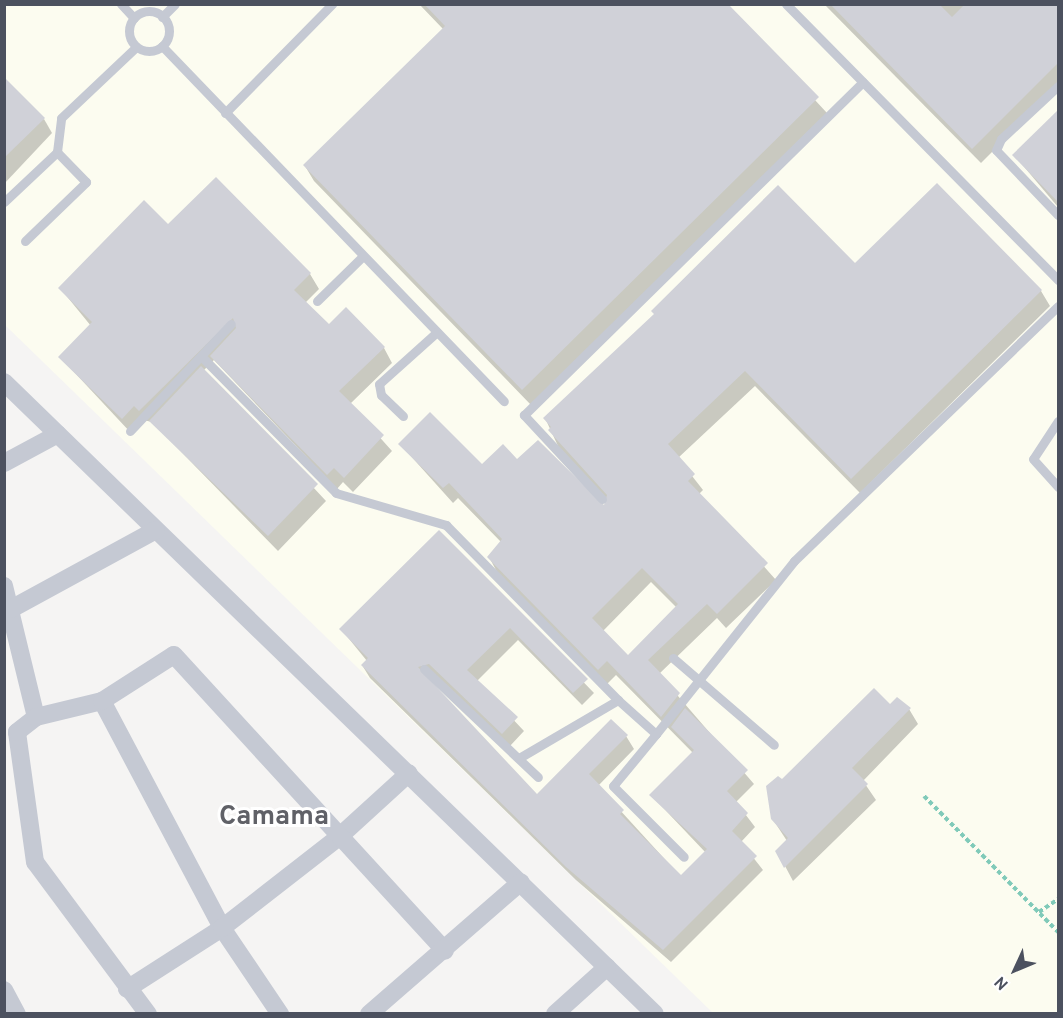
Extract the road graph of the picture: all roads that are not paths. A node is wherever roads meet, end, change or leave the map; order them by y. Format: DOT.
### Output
graph roads {
  1 [pos="121,4"];
  2 [pos="175,4"];
  3 [pos="332,4"];
  4 [pos="786,4"];
  5 [pos="162,17"];
  6 [pos="134,18"];
  7 [pos="162,46"];
  8 [pos="136,47"];
  9 [pos="863,82"];
  10 [pos="1059,86"];
  11 [pos="225,113"];
  12 [pos="57,152"];
  13 [pos="4,202"];
  14 [pos="1059,215"];
  15 [pos="25,241"];
  16 [pos="363,256"];
  17 [pos="1059,280"];
  18 [pos="317,301"];
  19 [pos="1059,306"];
  20 [pos="231,324"];
  21 [pos="437,332"];
  22 [pos="201,356"];
  23 [pos="4,382"];
  24 [pos="504,401"];
  25 [pos="403,416"];
  26 [pos="1059,421"];
  27 [pos="130,431"];
  28 [pos="58,434"];
  29 [pos="4,463"];
  30 [pos="1059,487"];
  31 [pos="602,499"];
  32 [pos="156,530"];
  33 [pos="4,586"];
  34 [pos="11,609"];
  35 [pos="12,652"];
  36 [pos="673,658"];
  37 [pos="424,669"];
  38 [pos="700,682"];
  39 [pos="618,700"];
  40 [pos="102,701"];
  41 [pos="36,717"];
  42 [pos="656,734"];
  43 [pos="774,745"];
  44 [pos="519,758"];
  45 [pos="409,772"];
  46 [pos="538,777"];
  47 [pos="340,836"];
  48 [pos="684,857"];
  49 [pos="521,882"];
  50 [pos="222,927"];
  51 [pos="444,951"];
  52 [pos="607,967"];
  53 [pos="127,989"];
  54 [pos="4,990"];
  55 [pos="17,1014"];
  56 [pos="148,1014"];
  57 [pos="280,1014"];
  58 [pos="369,1014"];
  59 [pos="555,1014"];
  60 [pos="655,1014"];
  1 -- 6 [label="lane"];
  2 -- 5 [label="lane"];
  3 -- 11 [label="lane"];
  4 -- 9 [label="lane"];
  5 -- 6 [label="lane"];
  5 -- 7 [label="lane"];
  6 -- 8 [label="lane"];
  7 -- 8 [label="lane"];
  7 -- 11 [label="lane"];
  8 -- 12 [label="lane"];
  9 -- 17 [label="lane"];
  9 -- 31 [label="lane"];
  10 -- 14 [label="lane"];
  11 -- 16 [label="lane"];
  12 -- 13 [label="lane"];
  12 -- 15 [label="lane"];
  16 -- 18 [label="lane"];
  16 -- 21 [label="lane"];
  19 -- 38 [label="lane"];
  20 -- 22 [label="lane"];
  21 -- 24 [label="lane"];
  21 -- 25 [label="lane"];
  22 -- 27 [label="lane"];
  22 -- 39 [label="lane"];
  23 -- 28 [label="street"];
  26 -- 30 [label="lane"];
  28 -- 29 [label="street"];
  28 -- 32 [label="street"];
  32 -- 34 [label="street"];
  32 -- 45 [label="street"];
  33 -- 34 [label="street"];
  34 -- 35 [label="street"];
  35 -- 41 [label="street"];
  36 -- 38 [label="lane"];
  37 -- 44 [label="lane"];
  38 -- 42 [label="lane"];
  38 -- 43 [label="lane"];
  39 -- 42 [label="lane"];
  39 -- 44 [label="lane"];
  40 -- 41 [label="street"];
  40 -- 47 [label="street"];
  40 -- 50 [label="street"];
  41 -- 53 [label="street"];
  42 -- 48 [label="lane"];
  44 -- 46 [label="lane"];
  45 -- 47 [label="street"];
  45 -- 49 [label="street"];
  47 -- 50 [label="street"];
  47 -- 51 [label="street"];
  49 -- 51 [label="street"];
  49 -- 52 [label="street"];
  50 -- 53 [label="street"];
  50 -- 57 [label="street"];
  51 -- 58 [label="street"];
  52 -- 59 [label="street"];
  52 -- 60 [label="street"];
  53 -- 56 [label="street"];
  54 -- 55 [label="street"];
}
